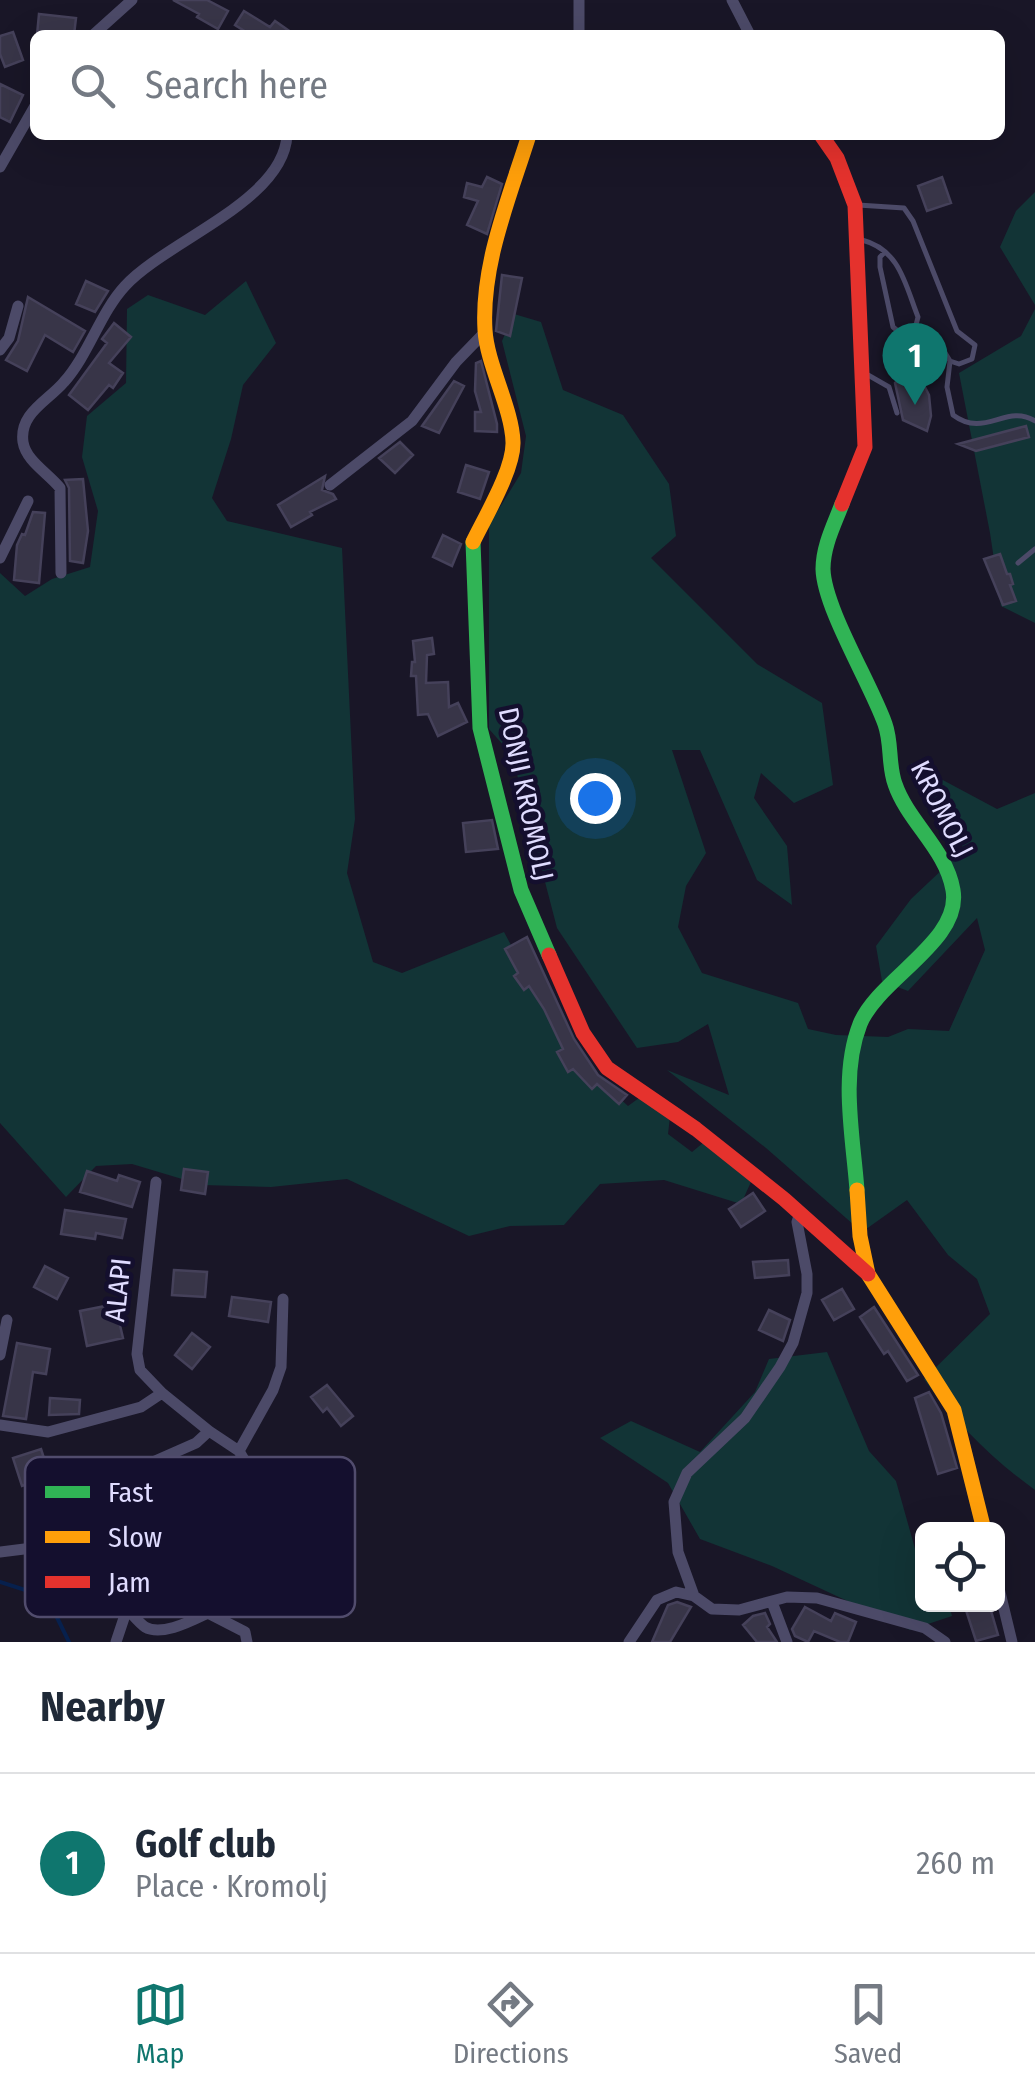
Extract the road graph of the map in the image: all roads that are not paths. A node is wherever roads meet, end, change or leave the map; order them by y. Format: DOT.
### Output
graph roads {
  1 [pos="132,0"];
  2 [pos="579,0"];
  3 [pos="732,0"];
  4 [pos="99,30"];
  5 [pos="579,30"];
  6 [pos="747,30"];
  7 [pos="30,115"];
  8 [pos="286,140"];
  9 [pos="526,140"];
  10 [pos="824,140"];
  11 [pos="0,168"];
  12 [pos="855,205"];
  13 [pos="858,240"];
  14 [pos="885,252"];
  15 [pos="18,306"];
  16 [pos="484,332"];
  17 [pos="936,349"];
  18 [pos="0,350"];
  19 [pos="950,361"];
  20 [pos="865,374"];
  21 [pos="897,413"];
  22 [pos="1035,421"];
  23 [pos="330,485"];
  24 [pos="28,501"];
  25 [pos="1035,549"];
  26 [pos="0,558"];
  27 [pos="1018,562"];
  28 [pos="60,573"];
  29 [pos="156,1182"];
  30 [pos="800,1212"];
  31 [pos="868,1274"];
  32 [pos="283,1299"];
  33 [pos="7,1320"];
  34 [pos="0,1355"];
  35 [pos="162,1393"];
  36 [pos="0,1425"];
  37 [pos="210,1431"];
  38 [pos="240,1452"];
  39 [pos="164,1457"];
  40 [pos="243,1457"];
  41 [pos="982,1522"];
  42 [pos="25,1549"];
  43 [pos="0,1552"];
  44 [pos="694,1596"];
  45 [pos="772,1602"];
  46 [pos="1005,1612"];
  47 [pos="125,1617"];
  48 [pos="135,1617"];
  49 [pos="195,1617"];
  50 [pos="216,1617"];
  51 [pos="116,1642"];
  52 [pos="248,1642"];
  53 [pos="629,1642"];
  54 [pos="787,1642"];
  55 [pos="946,1642"];
  56 [pos="1012,1642"];
  1 -- 4 [label="street"];
  2 -- 5 [label="street"];
  3 -- 6 [label="street"];
  7 -- 11 [label="street"];
  8 -- 28 [label="street"];
  9 -- 16 [label="street, DONJI KROMOLJ"];
  10 -- 12 [label="street, KROMOLJ"];
  12 -- 13 [label="street, KROMOLJ"];
  12 -- 19 [label="lane"];
  13 -- 14 [label="lane"];
  13 -- 20 [label="street, KROMOLJ"];
  14 -- 14 [label="lane"];
  15 -- 18 [label="street"];
  16 -- 23 [label="street"];
  16 -- 30 [label="street, DONJI KROMOLJ"];
  17 -- 19 [label="lane"];
  19 -- 22 [label="lane"];
  20 -- 21 [label="lane"];
  20 -- 31 [label="street, KROMOLJ"];
  24 -- 26 [label="street"];
  25 -- 27 [label="lane"];
  29 -- 35 [label="street, ALAPI"];
  30 -- 31 [label="street, DONJI KROMOLJ"];
  30 -- 44 [label="street"];
  31 -- 41 [label="street, KROMOLJ"];
  32 -- 38 [label="street"];
  33 -- 34 [label="street"];
  35 -- 36 [label="street"];
  35 -- 37 [label="street, ALAPI"];
  37 -- 38 [label="street, ALAPI"];
  37 -- 39 [label="street"];
  38 -- 40 [label="street, ALAPI"];
  42 -- 43 [label="street"];
  44 -- 45 [label="street"];
  44 -- 53 [label="street"];
  45 -- 54 [label="street"];
  45 -- 55 [label="street"];
  46 -- 56 [label="street"];
  47 -- 51 [label="street"];
  48 -- 49 [label="street"];
  50 -- 52 [label="street"];
}
